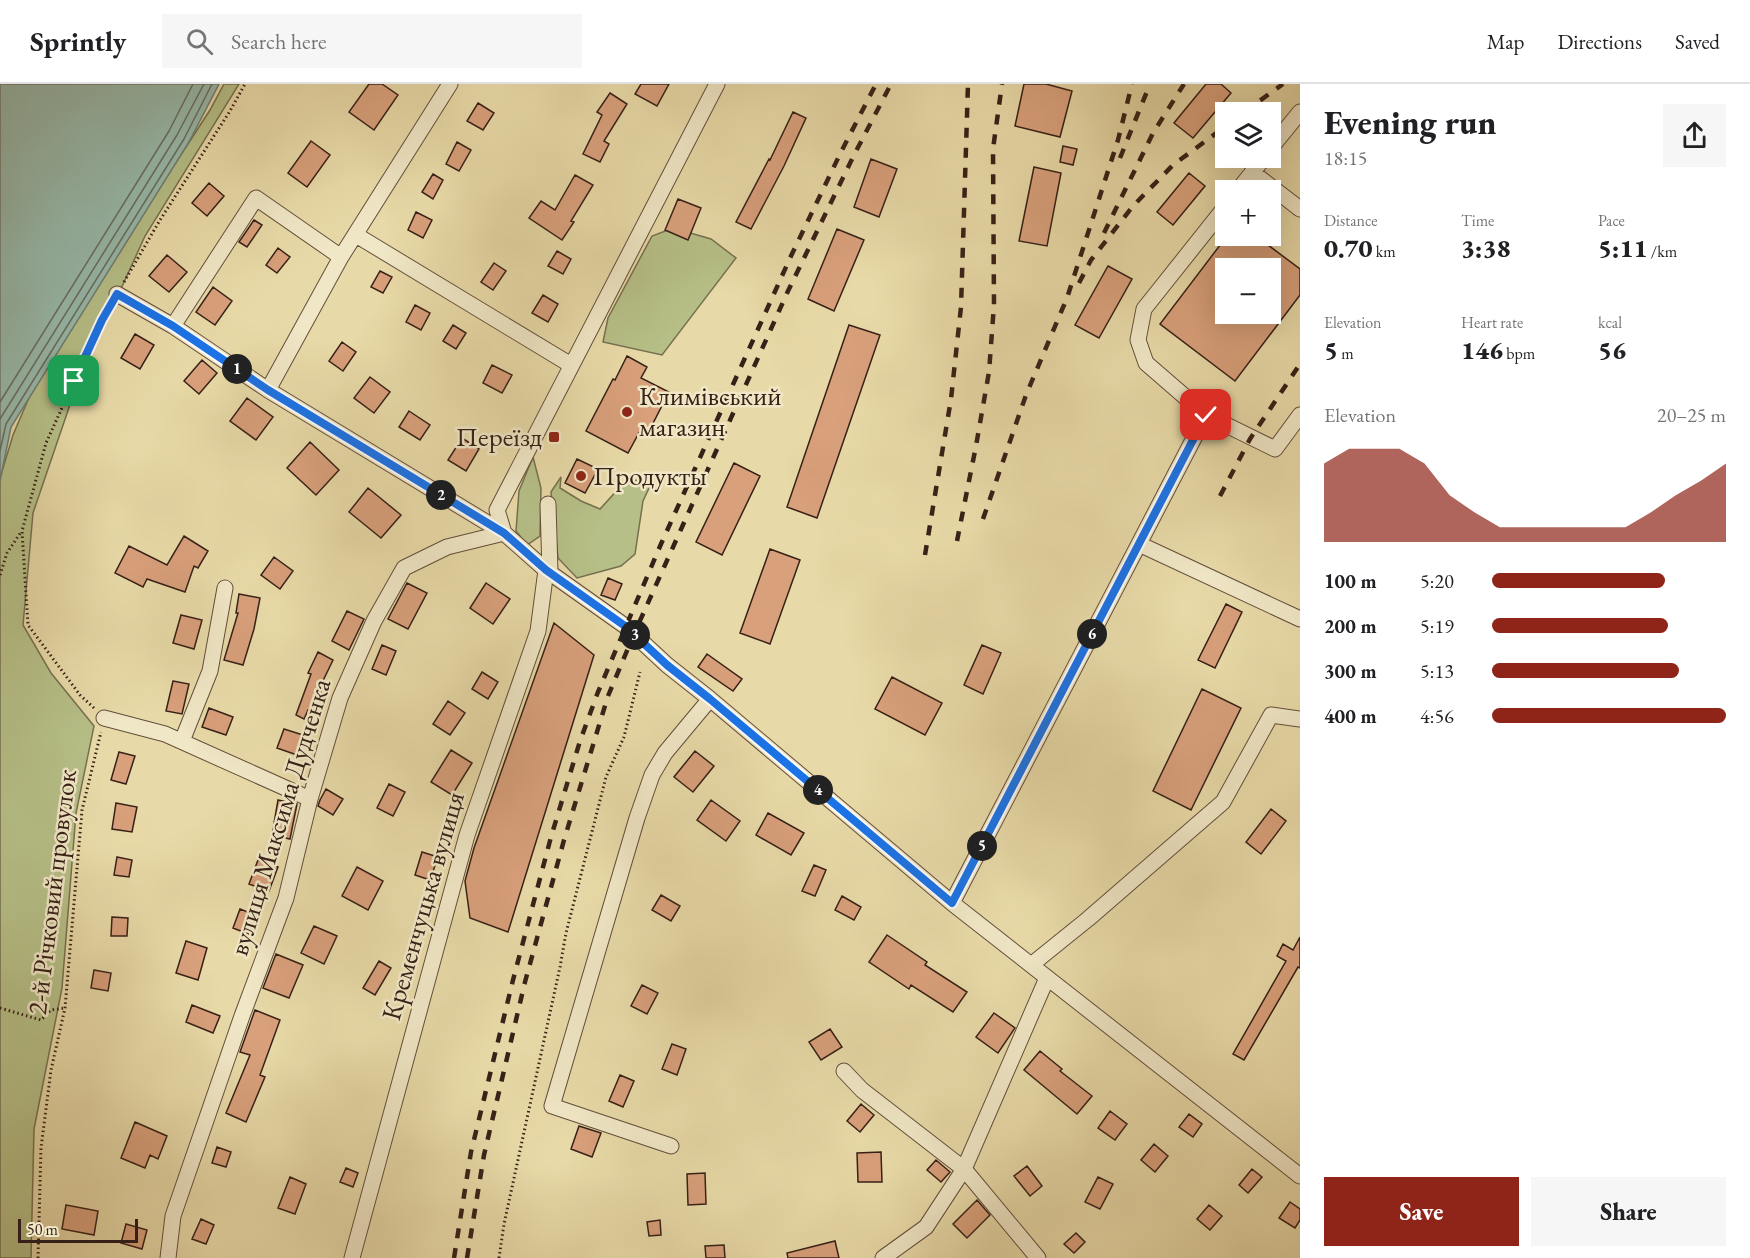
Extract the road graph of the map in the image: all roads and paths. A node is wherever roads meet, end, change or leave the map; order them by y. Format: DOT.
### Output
graph roads {
  1 [pos="245,84"];
  2 [pos="450,84"];
  3 [pos="717,84"];
  4 [pos="1300,112"];
  5 [pos="1281,135"];
  6 [pos="1255,168"];
  7 [pos="1252,172"];
  8 [pos="1246,180"];
  9 [pos="1300,209"];
  10 [pos="1215,220"];
  11 [pos="356,235"];
  12 [pos="341,257"];
  13 [pos="117,294"];
  14 [pos="173,326"];
  15 [pos="571,365"];
  16 [pos="268,390"];
  17 [pos="1206,415"];
  18 [pos="1300,415"];
  19 [pos="548,504"];
  20 [pos="22,531"];
  21 [pos="504,533"];
  22 [pos="1139,544"];
  23 [pos="548,571"];
  24 [pos="0,574"];
  25 [pos="225,588"];
  26 [pos="1300,619"];
  27 [pos="640,672"];
  28 [pos="710,699"];
  29 [pos="104,718"];
  30 [pos="1300,718"];
  31 [pos="182,741"];
  32 [pos="310,799"];
  33 [pos="952,903"];
  34 [pos="1031,965"];
  35 [pos="1047,978"];
  36 [pos="0,1008"];
  37 [pos="65,1008"];
  38 [pos="844,1071"];
  39 [pos="672,1146"];
  40 [pos="964,1169"];
  41 [pos="1300,1176"];
  42 [pos="38,1258"];
  43 [pos="168,1258"];
  44 [pos="352,1258"];
  45 [pos="498,1258"];
  46 [pos="883,1258"];
  47 [pos="1038,1258"];
  1 -- 13 [label="path"];
  2 -- 11 [label="street"];
  3 -- 15 [label="street"];
  4 -- 5 [label="street"];
  6 -- 7 [label="street"];
  7 -- 8 [label="street"];
  7 -- 9 [label="street"];
  10 -- 17 [label="street"];
  11 -- 12 [label="street"];
  11 -- 15 [label="street"];
  12 -- 14 [label="street"];
  12 -- 16 [label="street"];
  13 -- 14 [label="street"];
  13 -- 20 [label="path"];
  14 -- 16 [label="street"];
  15 -- 21 [label="street"];
  16 -- 21 [label="street"];
  17 -- 18 [label="street"];
  17 -- 22 [label="street"];
  19 -- 23 [label="street, Кременчуцька вулиця"];
  20 -- 24 [label="path"];
  20 -- 29 [label="path"];
  21 -- 23 [label="street"];
  21 -- 32 [label="street, вулиця Максима Дудченка"];
  22 -- 26 [label="street"];
  22 -- 33 [label="street"];
  23 -- 28 [label="street"];
  23 -- 44 [label="street, Кременчуцька вулиця"];
  25 -- 31 [label="street"];
  27 -- 45 [label="path"];
  28 -- 33 [label="street"];
  28 -- 39 [label="street"];
  29 -- 31 [label="street"];
  29 -- 37 [label="path, 2-й Річковий провулок"];
  30 -- 34 [label="street"];
  31 -- 32 [label="street"];
  32 -- 43 [label="street, вулиця Максима Дудченка"];
  33 -- 34 [label="street"];
  34 -- 35 [label="street"];
  35 -- 40 [label="street"];
  35 -- 41 [label="street"];
  36 -- 37 [label="path"];
  37 -- 42 [label="path, 2-й Річковий провулок"];
  38 -- 40 [label="street"];
  40 -- 46 [label="street"];
  40 -- 47 [label="street"];
}
